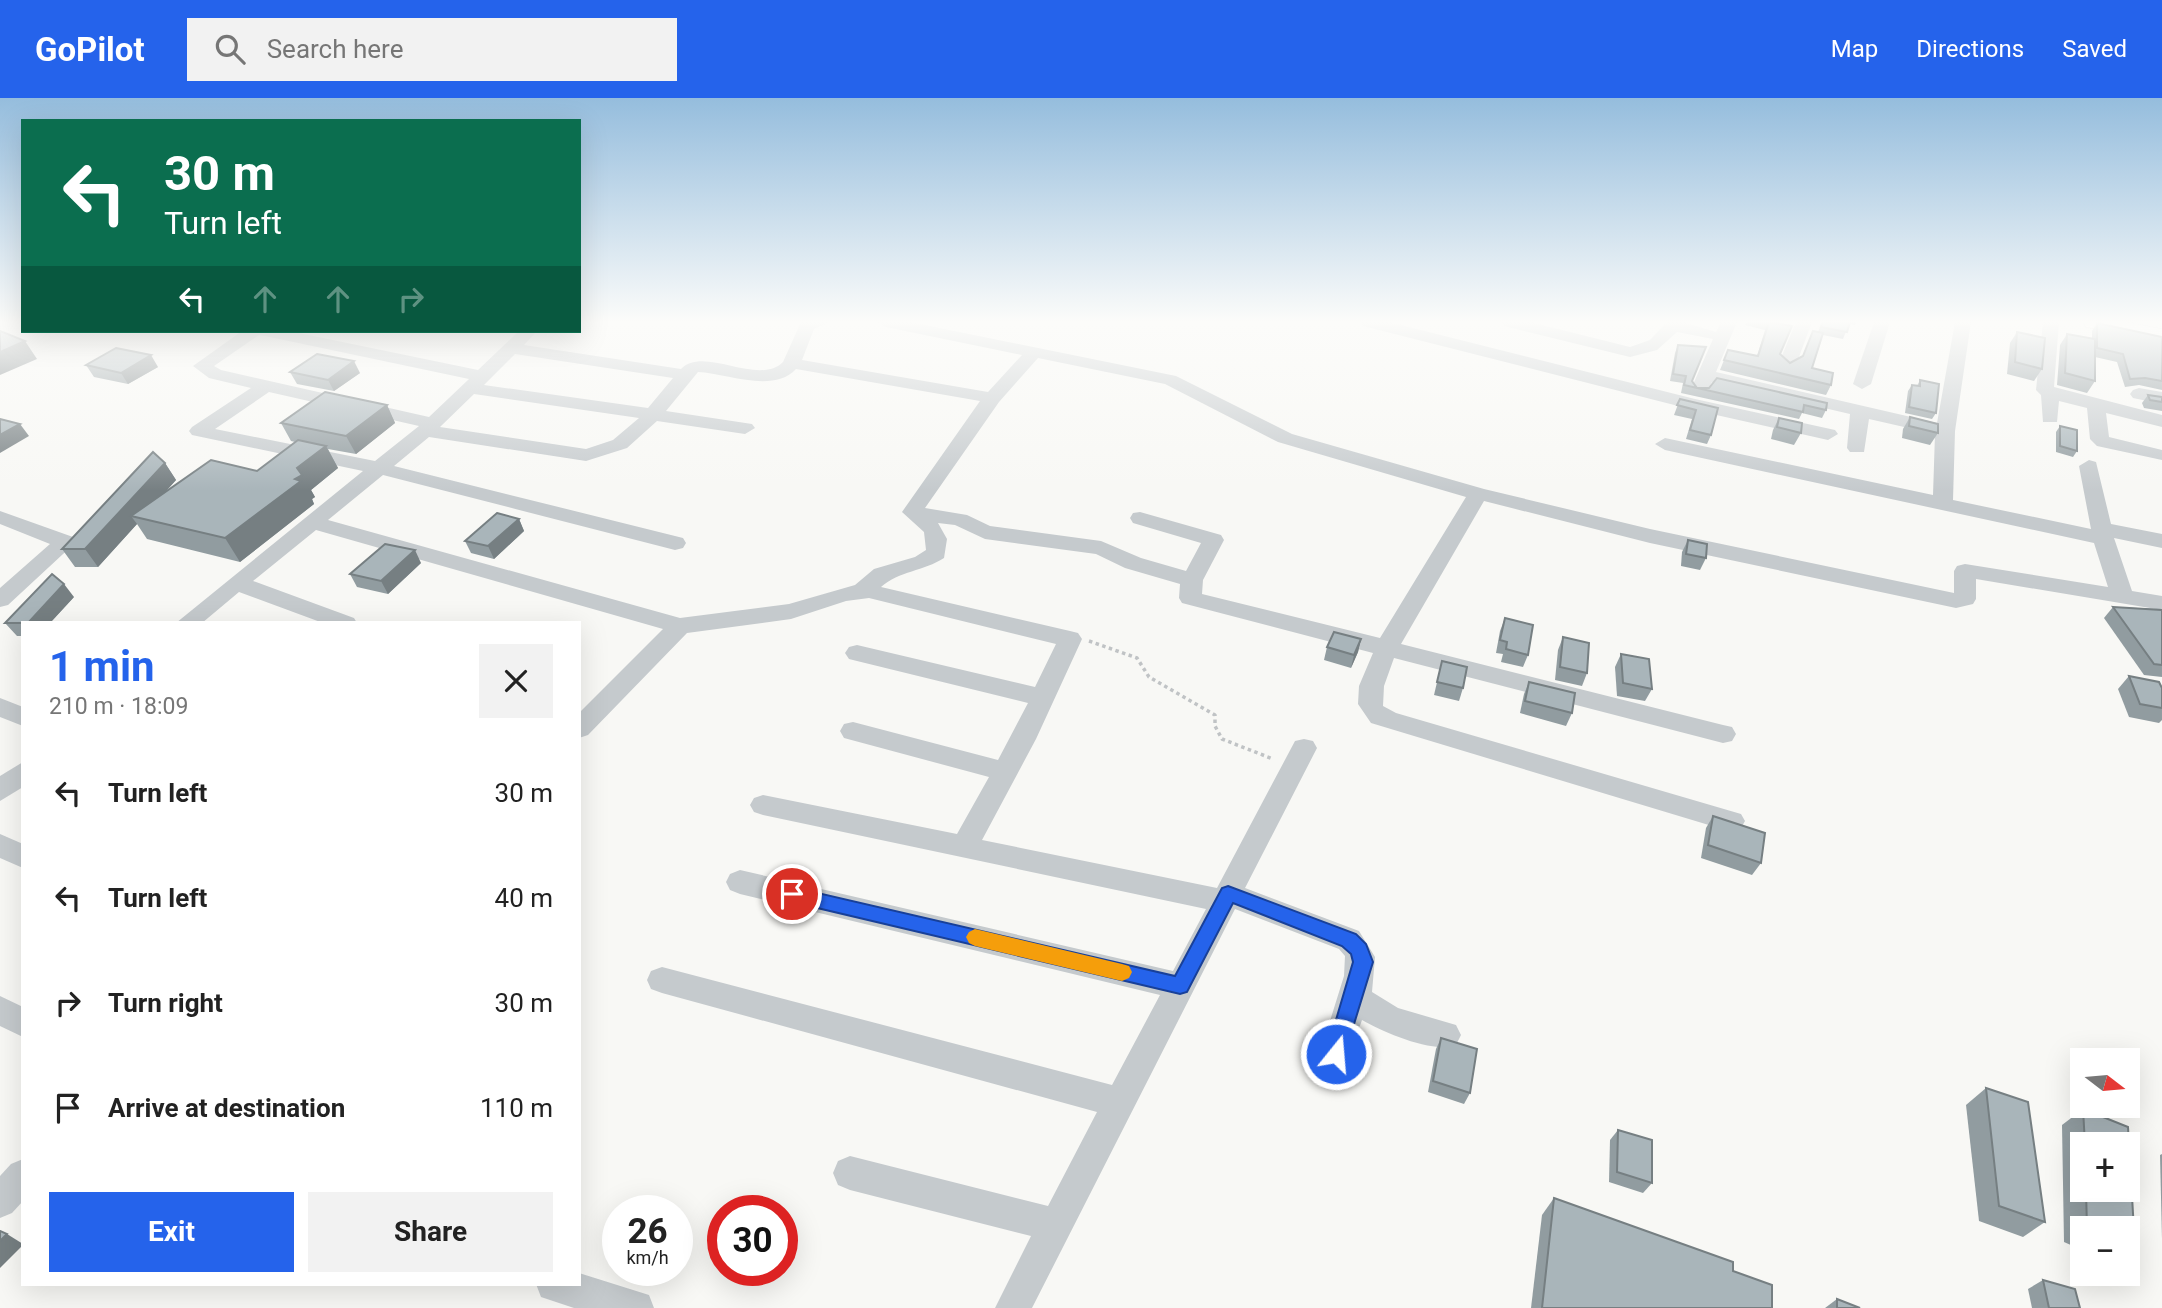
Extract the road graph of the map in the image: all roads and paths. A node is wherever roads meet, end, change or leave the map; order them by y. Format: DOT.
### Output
graph roads {
  1 [pos="236,378"];
  2 [pos="461,378"];
  3 [pos="479,378"];
  4 [pos="683,378"];
  5 [pos="880,378"];
  6 [pos="1010,378"];
  7 [pos="1163,378"];
  8 [pos="1593,378"];
  9 [pos="1705,378"];
  10 [pos="1721,378"];
  11 [pos="1864,378"];
  12 [pos="1954,378"];
  13 [pos="2046,378"];
  14 [pos="476,382"];
  15 [pos="1862,384"];
  16 [pos="267,385"];
  17 [pos="2050,393"];
  18 [pos="2139,394"];
  19 [pos="992,398"];
  20 [pos="2162,398"];
  21 [pos="1694,404"];
  22 [pos="2096,405"];
  23 [pos="1860,411"];
  24 [pos="652,415"];
  25 [pos="2050,418"];
  26 [pos="2162,421"];
  27 [pos="429,427"];
  28 [pos="746,428"];
  29 [pos="1945,431"];
  30 [pos="1828,433"];
  31 [pos="1665,444"];
  32 [pos="1857,448"];
  33 [pos="2160,455"];
  34 [pos="2089,466"];
  35 [pos="379,468"];
  36 [pos="1478,494"];
  37 [pos="1943,506"];
  38 [pos="912,512"];
  39 [pos="1140,518"];
  40 [pos="313,522"];
  41 [pos="4,523"];
  42 [pos="2102,534"];
  43 [pos="2162,541"];
  44 [pos="675,543"];
  45 [pos="1192,580"];
  46 [pos="238,584"];
  47 [pos="862,591"];
  48 [pos="2123,597"];
  49 [pos="0,600"];
  50 [pos="2162,603"];
  51 [pos="190,621"];
  52 [pos="340,621"];
  53 [pos="680,626"];
  54 [pos="1070,639"];
  55 [pos="1387,646"];
  56 [pos="857,653"];
  57 [pos="1043,698"];
  58 [pos="0,707"];
  59 [pos="21,716"];
  60 [pos="581,727"];
  61 [pos="853,731"];
  62 [pos="1723,734"];
  63 [pos="1299,757"];
  64 [pos="1005,772"];
  65 [pos="21,774"];
  66 [pos="0,791"];
  67 [pos="763,805"];
  68 [pos="1732,821"];
  69 [pos="0,845"];
  70 [pos="964,847"];
  71 [pos="21,856"];
  72 [pos="740,882"];
  73 [pos="1226,897"];
  74 [pos="663,980"];
  75 [pos="1180,986"];
  76 [pos="1355,991"];
  77 [pos="0,1010"];
  78 [pos="21,1022"];
  79 [pos="1445,1035"];
  80 [pos="1336,1054"];
  81 [pos="1120,1103"];
  82 [pos="850,1173"];
  83 [pos="1056,1225"];
  84 [pos="561,1286"];
  85 [pos="636,1308"];
  86 [pos="1013,1308"];
  1 -- 16 [label="street"];
  2 -- 14 [label="street"];
  3 -- 14 [label="street"];
  4 -- 24 [label="street"];
  5 -- 19 [label="street"];
  6 -- 19 [label="street"];
  7 -- 36 [label="street"];
  8 -- 21 [label="street"];
  9 -- 21 [label="street"];
  10 -- 23 [label="street"];
  11 -- 15 [label="street"];
  12 -- 29 [label="street"];
  13 -- 17 [label="street"];
  14 -- 24 [label="street"];
  14 -- 27 [label="street"];
  16 -- 27 [label="street"];
  16 -- 35 [label="street"];
  17 -- 22 [label="street"];
  17 -- 25 [label="street"];
  18 -- 20 [label="street"];
  19 -- 38 [label="street"];
  21 -- 30 [label="street"];
  22 -- 26 [label="street"];
  22 -- 33 [label="street"];
  23 -- 29 [label="street"];
  23 -- 32 [label="street"];
  24 -- 27 [label="street"];
  24 -- 28 [label="street"];
  27 -- 35 [label="street"];
  29 -- 37 [label="street"];
  31 -- 37 [label="street"];
  34 -- 42 [label="street"];
  35 -- 40 [label="street"];
  35 -- 44 [label="street"];
  36 -- 48 [label="street"];
  36 -- 55 [label="street"];
  37 -- 42 [label="street"];
  38 -- 45 [label="street"];
  38 -- 47 [label="street"];
  39 -- 45 [label="street"];
  40 -- 46 [label="street"];
  40 -- 53 [label="street"];
  41 -- 49 [label="street"];
  42 -- 43 [label="street"];
  42 -- 48 [label="street"];
  45 -- 55 [label="street"];
  46 -- 51 [label="street"];
  46 -- 52 [label="street"];
  47 -- 53 [label="street"];
  47 -- 54 [label="street"];
  48 -- 50 [label="street"];
  53 -- 60 [label="street"];
  54 -- 57 [label="street"];
  54 -- 63 [label="path"];
  55 -- 62 [label="street"];
  55 -- 68 [label="street"];
  56 -- 57 [label="street"];
  57 -- 64 [label="street"];
  58 -- 59 [label="street"];
  61 -- 64 [label="street"];
  63 -- 73 [label="street"];
  64 -- 70 [label="street"];
  65 -- 66 [label="street"];
  67 -- 70 [label="street"];
  69 -- 71 [label="street"];
  70 -- 73 [label="street"];
  72 -- 75 [label="street"];
  73 -- 75 [label="street"];
  73 -- 76 [label="street"];
  74 -- 81 [label="street"];
  75 -- 81 [label="street"];
  76 -- 79 [label="street"];
  76 -- 80 [label="street"];
  77 -- 78 [label="street"];
  81 -- 83 [label="street"];
  82 -- 83 [label="street"];
  83 -- 86 [label="street"];
  84 -- 85 [label="street"];
}
